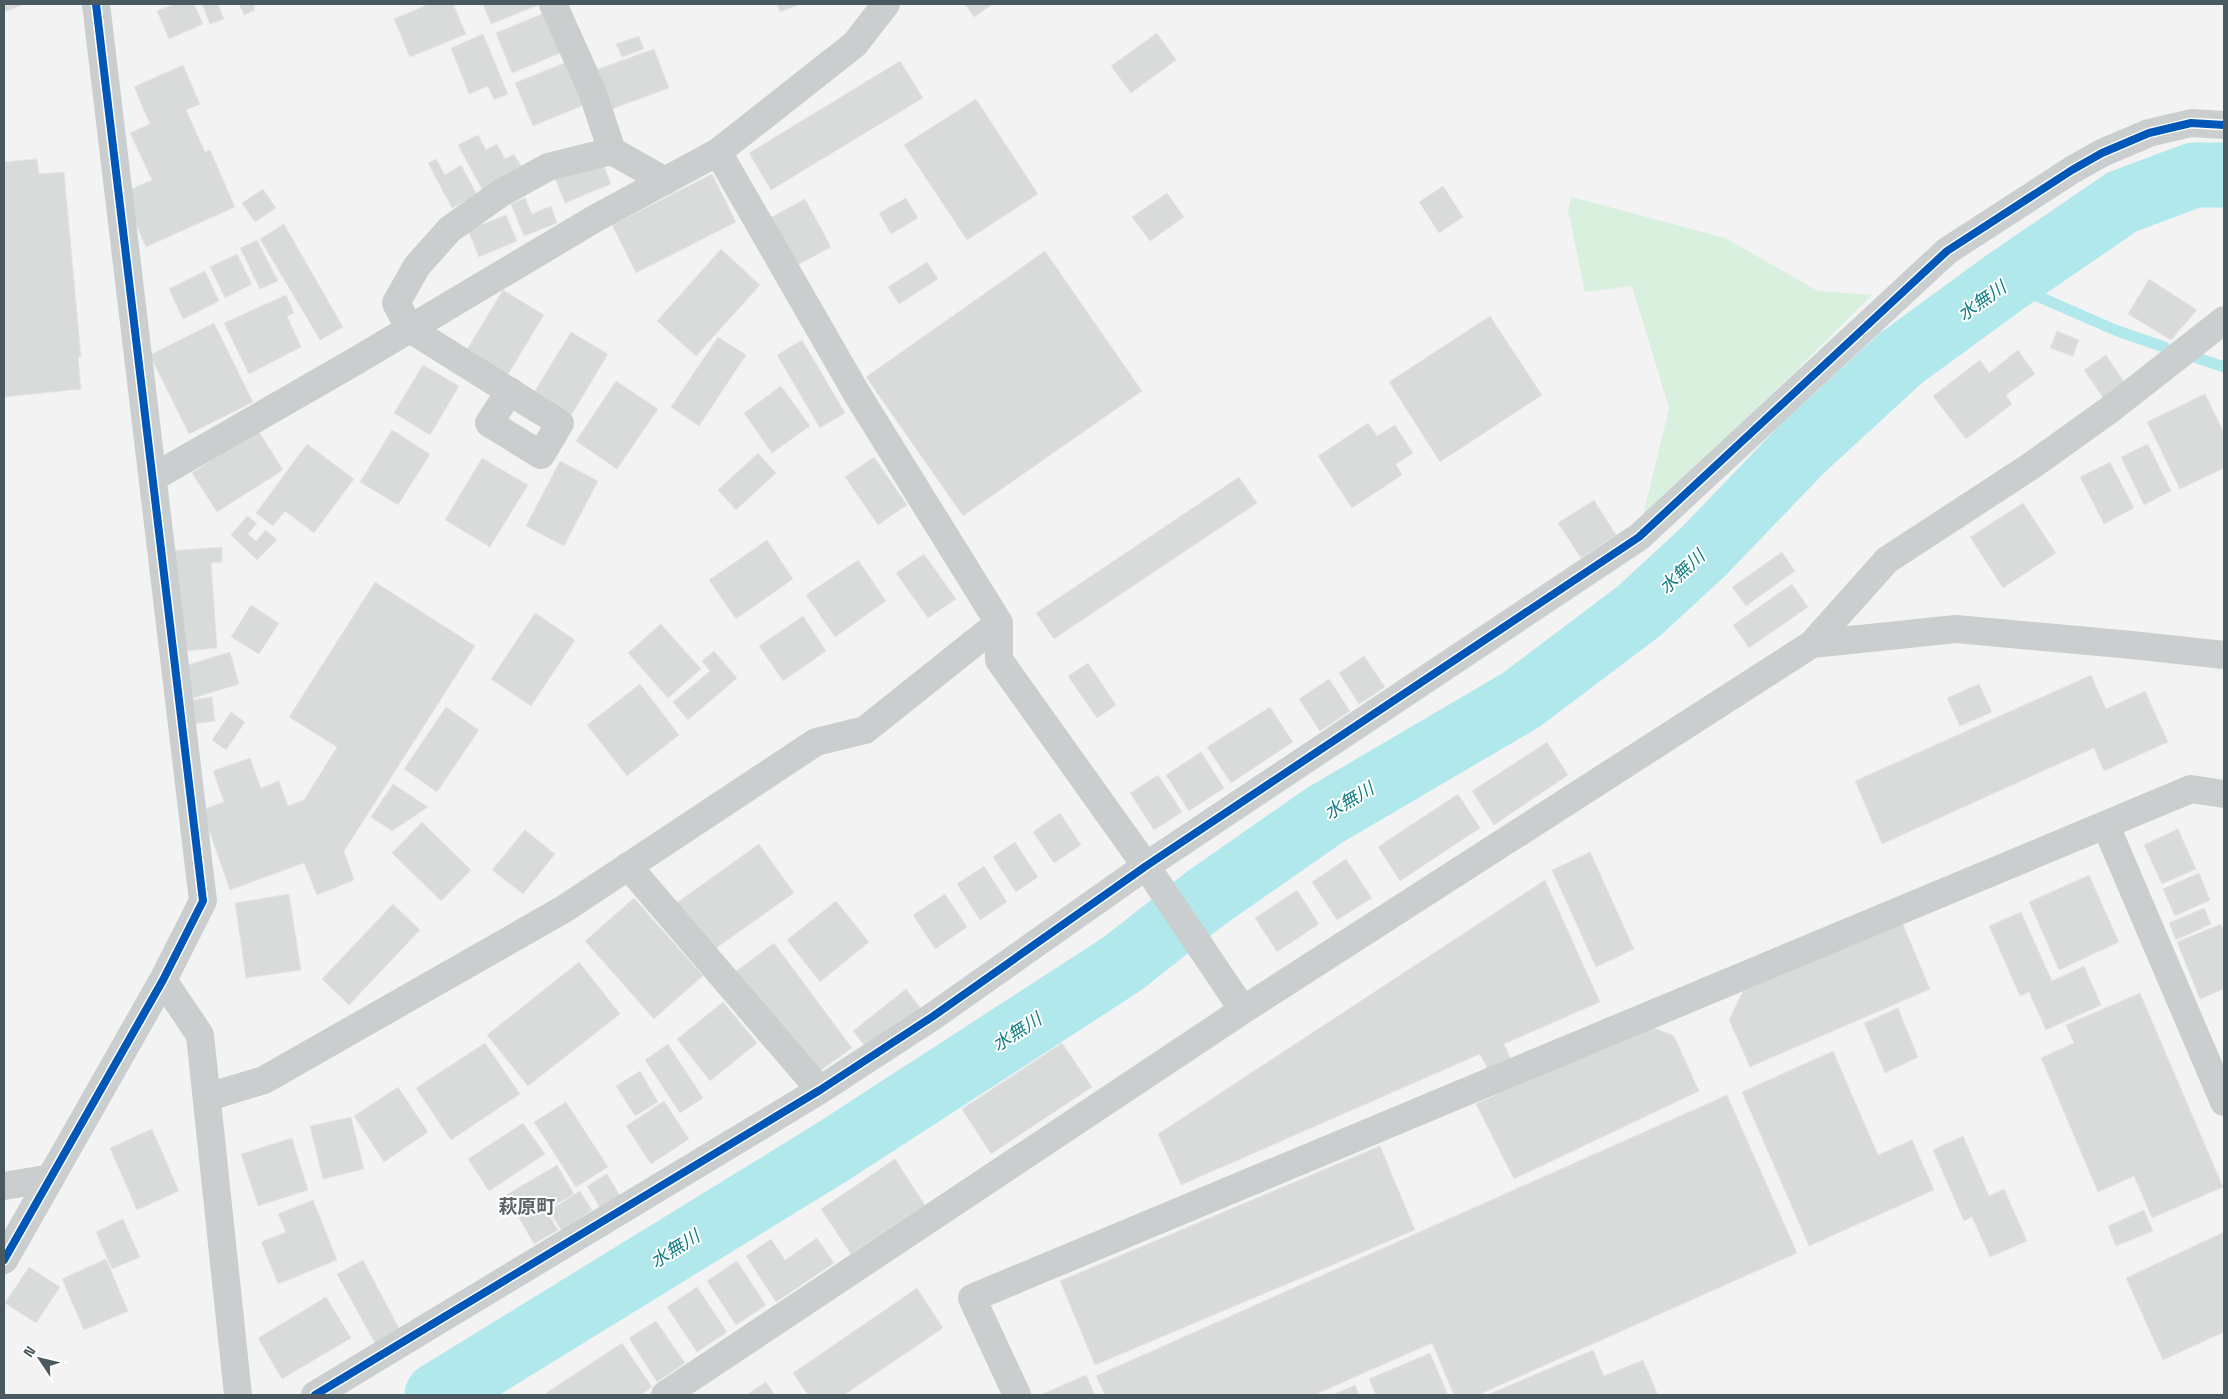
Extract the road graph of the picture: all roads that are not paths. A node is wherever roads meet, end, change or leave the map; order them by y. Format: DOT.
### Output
graph roads {
  1 [pos="96,4"];
  2 [pos="553,4"];
  3 [pos="886,4"];
  4 [pos="2224,125"];
  5 [pos="612,151"];
  6 [pos="718,152"];
  7 [pos="665,181"];
  8 [pos="2224,320"];
  9 [pos="410,329"];
  10 [pos="510,391"];
  11 [pos="154,477"];
  12 [pos="999,623"];
  13 [pos="1812,644"];
  14 [pos="2224,656"];
  15 [pos="2224,794"];
  16 [pos="2106,826"];
  17 [pos="628,866"];
  18 [pos="1146,866"];
  19 [pos="163,980"];
  20 [pos="1243,1010"];
  21 [pos="820,1090"];
  22 [pos="208,1097"];
  23 [pos="2224,1102"];
  24 [pos="50,1178"];
  25 [pos="4,1186"];
  26 [pos="4,1260"];
  27 [pos="238,1395"];
  28 [pos="315,1395"];
  29 [pos="665,1395"];
  30 [pos="1017,1395"];
  1 -- 11 [label="street"];
  2 -- 5 [label="street"];
  3 -- 6 [label="street"];
  4 -- 18 [label="street"];
  5 -- 7 [label="street"];
  5 -- 9 [label="street"];
  6 -- 7 [label="street"];
  6 -- 12 [label="street"];
  7 -- 9 [label="street"];
  8 -- 13 [label="street"];
  9 -- 10 [label="street"];
  9 -- 11 [label="street"];
  11 -- 19 [label="street"];
  12 -- 17 [label="street"];
  12 -- 18 [label="street"];
  13 -- 14 [label="street"];
  13 -- 20 [label="street"];
  15 -- 16 [label="street"];
  16 -- 23 [label="street"];
  16 -- 30 [label="street"];
  17 -- 21 [label="street"];
  17 -- 22 [label="street"];
  18 -- 20 [label="street"];
  18 -- 21 [label="street"];
  19 -- 22 [label="street"];
  19 -- 24 [label="street"];
  20 -- 29 [label="street"];
  21 -- 28 [label="street"];
  22 -- 27 [label="street"];
  24 -- 25 [label="street"];
  24 -- 26 [label="street"];
}
